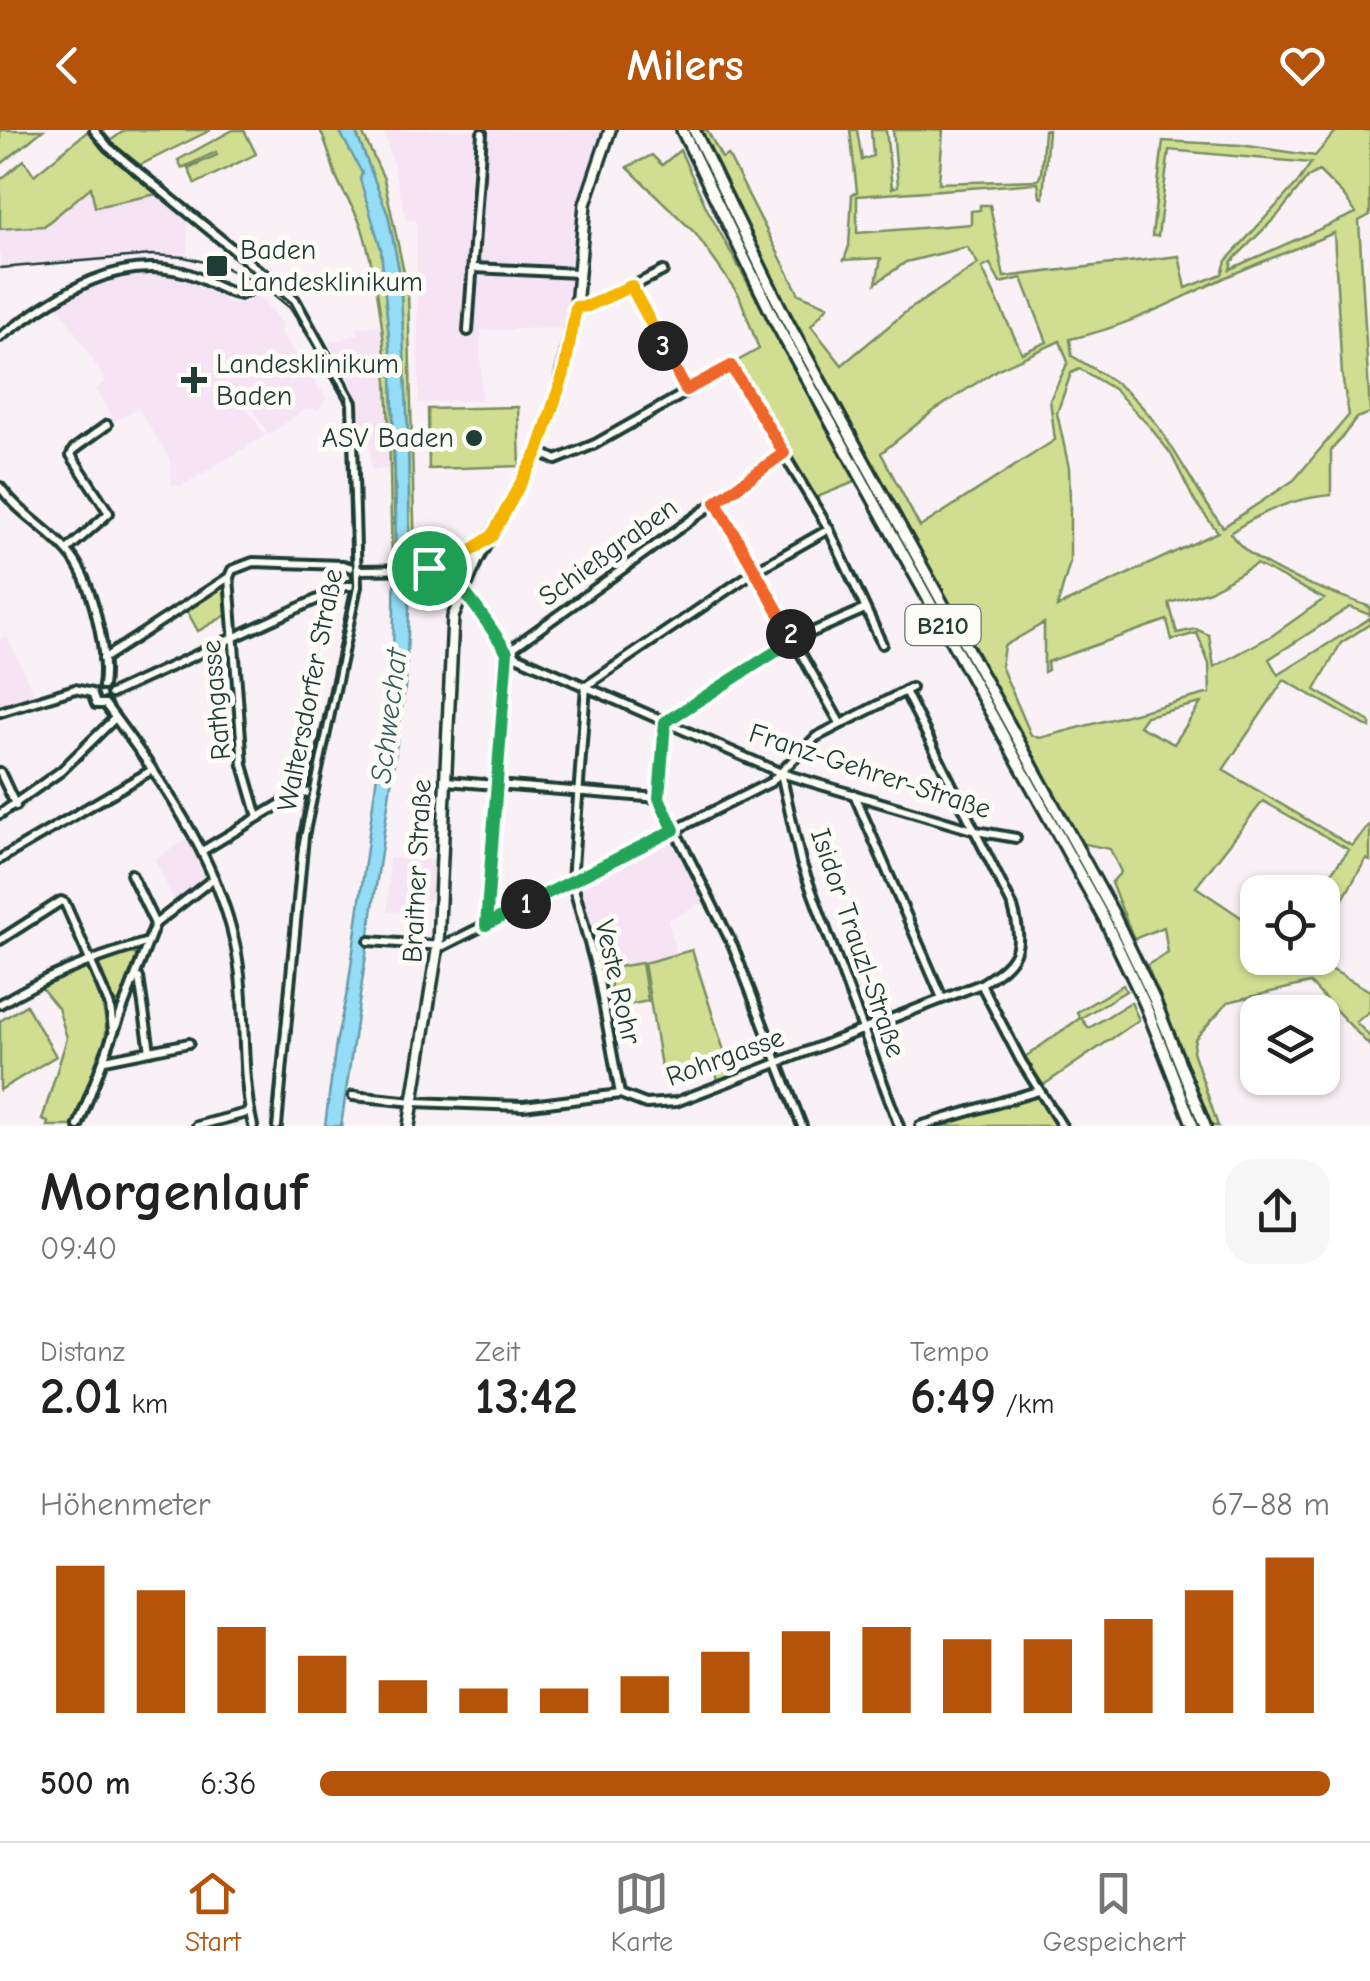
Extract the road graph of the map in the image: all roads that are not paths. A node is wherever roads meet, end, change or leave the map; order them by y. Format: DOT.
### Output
graph roads {
  1 [pos="94,130"];
  2 [pos="610,130"];
  3 [pos="682,130"];
  4 [pos="694,130"];
  5 [pos="482,133"];
  6 [pos="474,268"];
  7 [pos="663,270"];
  8 [pos="265,274"];
  9 [pos="578,274"];
  10 [pos="631,286"];
  11 [pos="576,307"];
  12 [pos="468,331"];
  13 [pos="0,337"];
  14 [pos="686,390"];
  15 [pos="108,426"];
  16 [pos="538,451"];
  17 [pos="784,453"];
  18 [pos="0,488"];
  19 [pos="716,502"];
  20 [pos="829,528"];
  21 [pos="492,536"];
  22 [pos="66,550"];
  23 [pos="429,568"];
  24 [pos="358,570"];
  25 [pos="755,571"];
  26 [pos="229,577"];
  27 [pos="357,586"];
  28 [pos="463,589"];
  29 [pos="865,609"];
  30 [pos="476,610"];
  31 [pos="453,618"];
  32 [pos="233,638"];
  33 [pos="794,640"];
  34 [pos="882,644"];
  35 [pos="507,652"];
  36 [pos="103,659"];
  37 [pos="102,686"];
  38 [pos="586,686"];
  39 [pos="92,693"];
  40 [pos="111,694"];
  41 [pos="105,704"];
  42 [pos="0,712"];
  43 [pos="115,718"];
  44 [pos="665,722"];
  45 [pos="841,724"];
  46 [pos="152,770"];
  47 [pos="0,772"];
  48 [pos="780,773"];
  49 [pos="445,780"];
  50 [pos="498,784"];
  51 [pos="313,792"];
  52 [pos="577,792"];
  53 [pos="854,794"];
  54 [pos="659,798"];
  55 [pos="16,806"];
  56 [pos="0,814"];
  57 [pos="258,818"];
  58 [pos="674,830"];
  59 [pos="976,831"];
  60 [pos="1016,838"];
  61 [pos="202,851"];
  62 [pos="0,858"];
  63 [pos="130,874"];
  64 [pos="214,878"];
  65 [pos="572,881"];
  66 [pos="155,924"];
  67 [pos="486,925"];
  68 [pos="0,940"];
  69 [pos="369,941"];
  70 [pos="146,943"];
  71 [pos="438,945"];
  72 [pos="92,959"];
  73 [pos="138,974"];
  74 [pos="981,984"];
  75 [pos="942,998"];
  76 [pos="0,1004"];
  77 [pos="110,1006"];
  78 [pos="124,1008"];
  79 [pos="862,1030"];
  80 [pos="114,1033"];
  81 [pos="189,1043"];
  82 [pos="150,1051"];
  83 [pos="104,1060"];
  84 [pos="778,1063"];
  85 [pos="1038,1091"];
  86 [pos="620,1094"];
  87 [pos="353,1096"];
  88 [pos="414,1102"];
  89 [pos="250,1112"];
  90 [pos="78,1126"];
  91 [pos="197,1126"];
  92 [pos="254,1126"];
  93 [pos="277,1126"];
  94 [pos="409,1126"];
  95 [pos="802,1126"];
  96 [pos="900,1126"];
  97 [pos="920,1126"];
  98 [pos="1062,1126"];
  99 [pos="1193,1126"];
  100 [pos="1204,1126"];
  1 -- 8 [label="street, Waltersdorfer Straße"];
  2 -- 9 [label="main road, Braitner Straße"];
  3 -- 99 [label="main road, B210"];
  4 -- 100 [label="main road, B210"];
  5 -- 6 [label="street"];
  6 -- 9 [label="street"];
  6 -- 12 [label="street"];
  7 -- 10 [label="street"];
  8 -- 13 [label="street"];
  8 -- 24 [label="street, Waltersdorfer Straße"];
  9 -- 11 [label="main road, Braitner Straße"];
  10 -- 11 [label="street"];
  10 -- 14 [label="street"];
  11 -- 16 [label="main road, Braitner Straße"];
  14 -- 16 [label="street"];
  14 -- 17 [label="street"];
  15 -- 22 [label="street"];
  16 -- 21 [label="main road, Braitner Straße"];
  17 -- 19 [label="street, Schießgraben"];
  17 -- 20 [label="street"];
  18 -- 22 [label="street"];
  19 -- 25 [label="street"];
  19 -- 35 [label="street, Schießgraben"];
  20 -- 25 [label="street"];
  20 -- 29 [label="street"];
  21 -- 23 [label="street"];
  21 -- 28 [label="main road, Braitner Straße"];
  22 -- 36 [label="street"];
  23 -- 24 [label="street"];
  23 -- 28 [label="street"];
  24 -- 26 [label="street"];
  24 -- 27 [label="street, Waltersdorfer Straße"];
  25 -- 33 [label="street"];
  25 -- 38 [label="street"];
  26 -- 32 [label="street, Rathgasse"];
  26 -- 36 [label="street"];
  27 -- 32 [label="street"];
  27 -- 51 [label="street, Waltersdorfer Straße"];
  28 -- 30 [label="street"];
  28 -- 31 [label="main road, Braitner Straße"];
  29 -- 33 [label="street"];
  29 -- 34 [label="street"];
  30 -- 31 [label="street"];
  30 -- 35 [label="street"];
  31 -- 49 [label="main road, Braitner Straße"];
  32 -- 40 [label="street"];
  32 -- 57 [label="street, Rathgasse"];
  33 -- 44 [label="street"];
  33 -- 45 [label="street"];
  35 -- 38 [label="street, Franz-Gehrer-Straße"];
  35 -- 50 [label="street"];
  36 -- 37 [label="street"];
  37 -- 39 [label="street"];
  37 -- 40 [label="street"];
  38 -- 44 [label="street, Franz-Gehrer-Straße"];
  38 -- 52 [label="street, Veste Rohr"];
  39 -- 41 [label="street"];
  39 -- 42 [label="street"];
  40 -- 41 [label="street"];
  41 -- 43 [label="street"];
  43 -- 46 [label="street"];
  43 -- 55 [label="street"];
  44 -- 48 [label="street, Franz-Gehrer-Straße"];
  44 -- 54 [label="street"];
  45 -- 48 [label="street"];
  45 -- 59 [label="street"];
  46 -- 61 [label="street"];
  46 -- 62 [label="street"];
  47 -- 55 [label="street"];
  48 -- 53 [label="street, Franz-Gehrer-Straße"];
  48 -- 58 [label="street"];
  48 -- 79 [label="street, Isidor Trauzl-Straße"];
  49 -- 50 [label="street"];
  49 -- 71 [label="main road, Braitner Straße"];
  50 -- 52 [label="street"];
  50 -- 67 [label="street"];
  51 -- 57 [label="street"];
  51 -- 93 [label="street, Waltersdorfer Straße"];
  52 -- 54 [label="street"];
  52 -- 65 [label="street, Veste Rohr"];
  53 -- 59 [label="street, Franz-Gehrer-Straße"];
  53 -- 75 [label="street"];
  54 -- 58 [label="street"];
  55 -- 56 [label="street"];
  57 -- 61 [label="street"];
  58 -- 65 [label="street"];
  58 -- 84 [label="street"];
  59 -- 60 [label="street, Franz-Gehrer-Straße"];
  59 -- 74 [label="street"];
  61 -- 64 [label="street"];
  63 -- 66 [label="street"];
  64 -- 66 [label="street"];
  64 -- 89 [label="street"];
  65 -- 67 [label="street"];
  65 -- 86 [label="street, Veste Rohr"];
  66 -- 70 [label="street"];
  67 -- 71 [label="street"];
  68 -- 72 [label="street"];
  69 -- 71 [label="street"];
  70 -- 72 [label="street"];
  70 -- 73 [label="street"];
  71 -- 88 [label="main road, Braitner Straße"];
  72 -- 76 [label="street"];
  72 -- 77 [label="street"];
  73 -- 78 [label="street"];
  73 -- 82 [label="street"];
  74 -- 75 [label="street, Rohrgasse"];
  74 -- 85 [label="street"];
  75 -- 79 [label="street, Rohrgasse"];
  77 -- 78 [label="street"];
  77 -- 80 [label="street"];
  78 -- 80 [label="street"];
  79 -- 84 [label="street, Rohrgasse"];
  79 -- 96 [label="street, Isidor Trauzl-Straße"];
  80 -- 83 [label="street"];
  81 -- 82 [label="street"];
  82 -- 83 [label="street"];
  83 -- 90 [label="street"];
  84 -- 86 [label="street, Rohrgasse"];
  84 -- 95 [label="street"];
  85 -- 97 [label="street"];
  85 -- 98 [label="street"];
  86 -- 88 [label="street, Rohrgasse"];
  87 -- 88 [label="street, Rohrgasse"];
  88 -- 94 [label="main road, Braitner Straße"];
  89 -- 91 [label="street"];
  89 -- 92 [label="street"];
}
